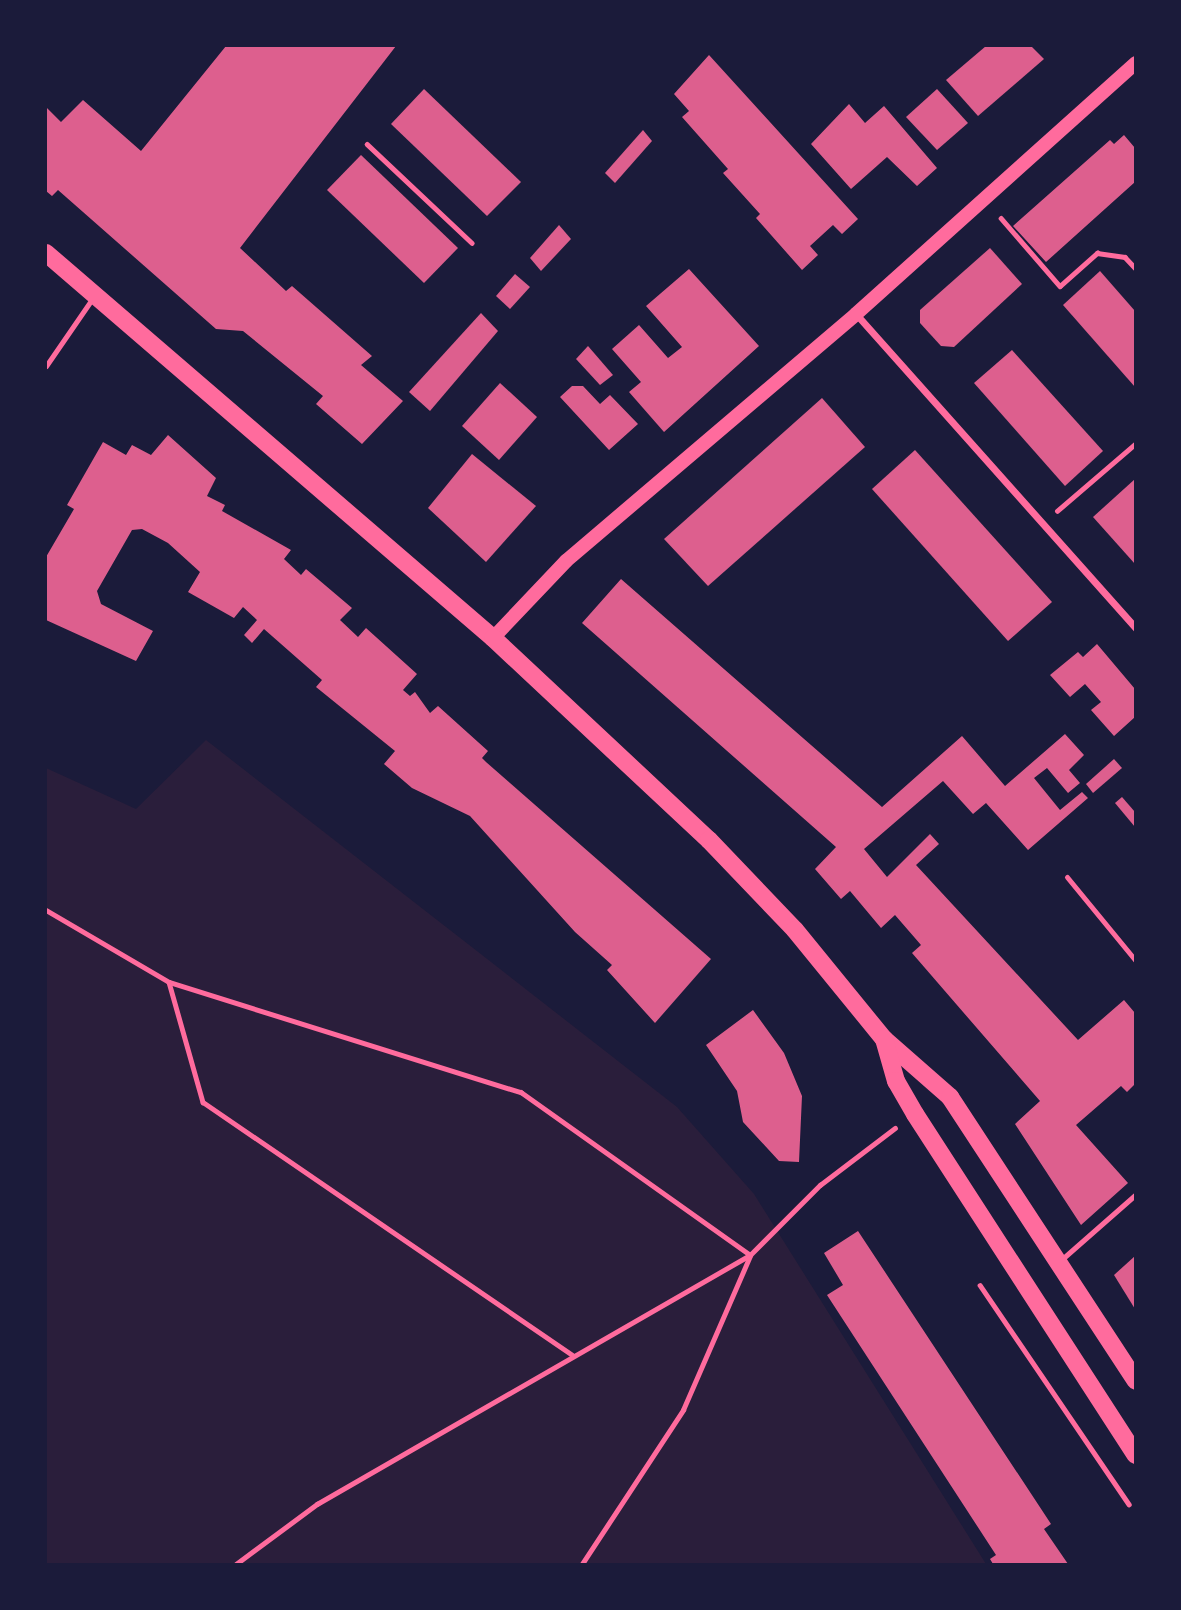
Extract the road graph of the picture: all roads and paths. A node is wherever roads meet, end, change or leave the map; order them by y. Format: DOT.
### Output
graph roads {
  1 [pos="1136,63"];
  2 [pos="367,144"];
  3 [pos="984,199"];
  4 [pos="472,243"];
  5 [pos="46,253"];
  6 [pos="1136,269"];
  7 [pos="94,296"];
  8 [pos="856,314"];
  9 [pos="46,366"];
  10 [pos="1136,443"];
  11 [pos="1041,525"];
  12 [pos="1136,628"];
  13 [pos="493,638"];
  14 [pos="1067,877"];
  15 [pos="46,910"];
  16 [pos="1136,961"];
  17 [pos="169,982"];
  18 [pos="884,1039"];
  19 [pos="915,1114"];
  20 [pos="1136,1194"];
  21 [pos="750,1255"];
  22 [pos="1058,1262"];
  23 [pos="980,1285"];
  24 [pos="572,1355"];
  25 [pos="1136,1381"];
  26 [pos="1136,1455"];
  27 [pos="1129,1504"];
  28 [pos="236,1564"];
  29 [pos="582,1564"];
  1 -- 3 [label="main road"];
  2 -- 4 [label="path"];
  3 -- 6 [label="path"];
  3 -- 8 [label="main road"];
  5 -- 7 [label="main road"];
  7 -- 9 [label="lane"];
  7 -- 13 [label="main road"];
  8 -- 11 [label="street"];
  8 -- 13 [label="main road"];
  10 -- 11 [label="path"];
  11 -- 12 [label="street"];
  13 -- 18 [label="main road"];
  14 -- 16 [label="lane"];
  15 -- 17 [label="path"];
  17 -- 21 [label="path"];
  17 -- 24 [label="path"];
  18 -- 19 [label="main road"];
  18 -- 22 [label="main road"];
  19 -- 21 [label="path"];
  19 -- 26 [label="main road"];
  20 -- 22 [label="lane"];
  21 -- 24 [label="path"];
  21 -- 29 [label="path"];
  22 -- 25 [label="main road"];
  23 -- 27 [label="path"];
  24 -- 28 [label="path"];
}
